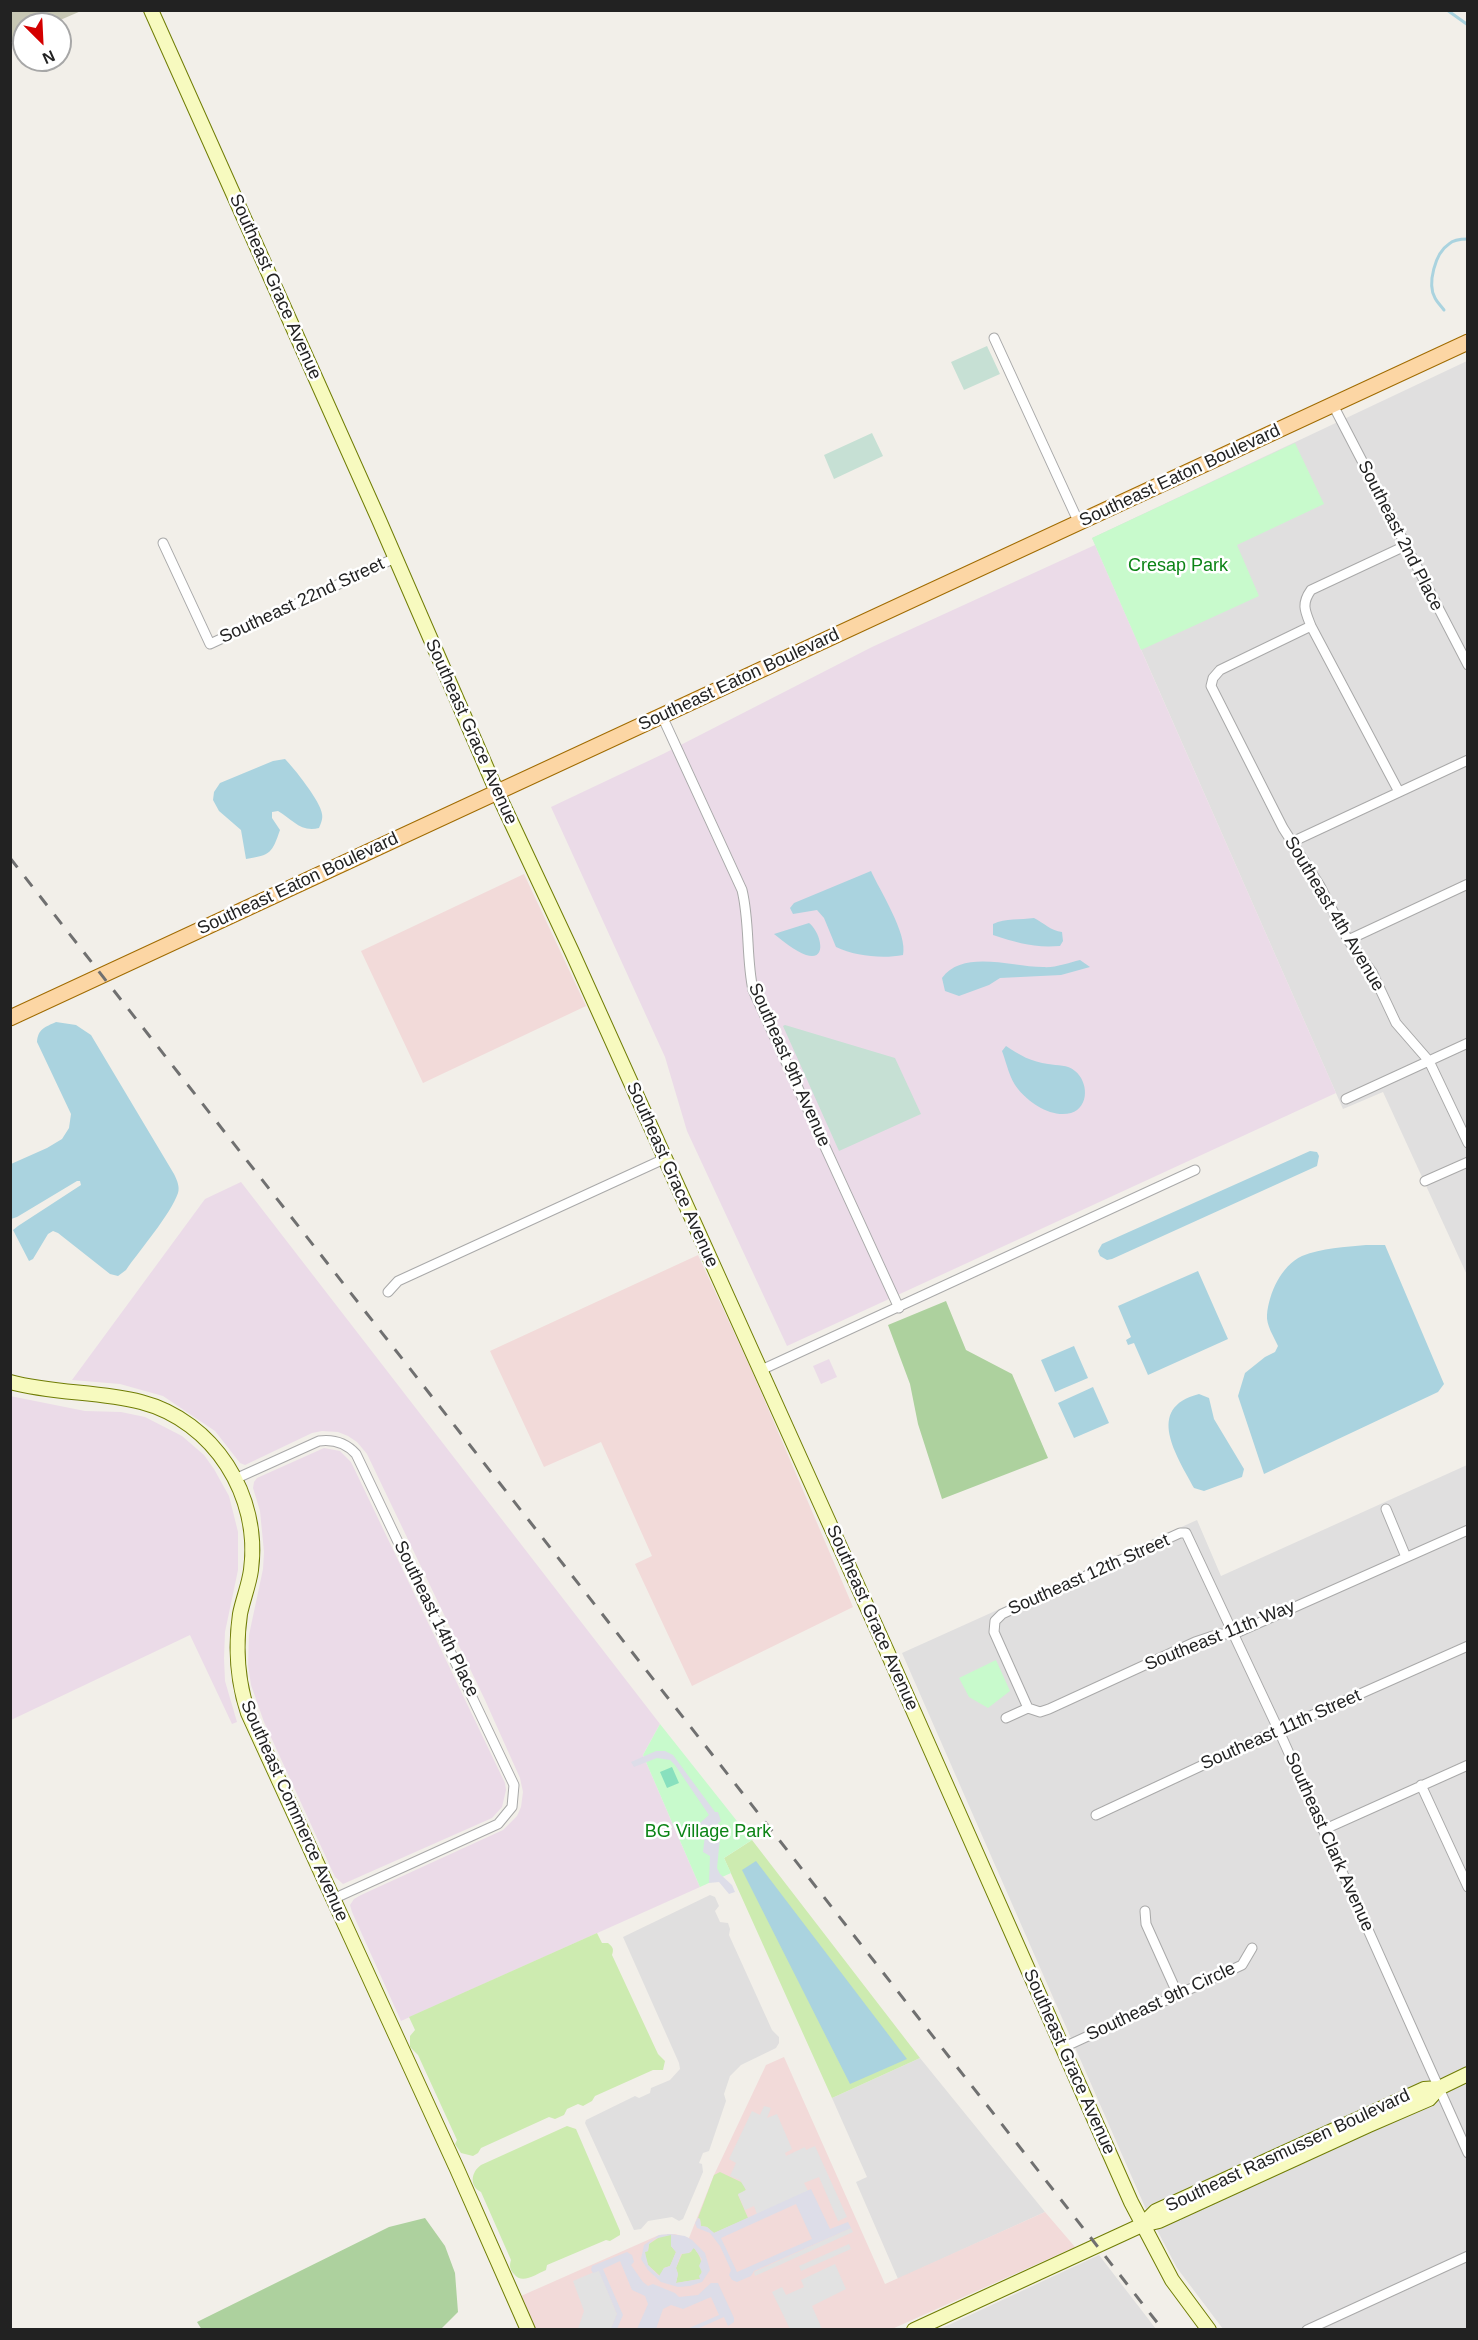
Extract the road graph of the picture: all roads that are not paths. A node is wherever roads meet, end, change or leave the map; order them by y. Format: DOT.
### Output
graph roads {
  1 [pos="152,10"];
  2 [pos="994,338"];
  3 [pos="1467,342"];
  4 [pos="1332,405"];
  5 [pos="1079,523"];
  6 [pos="163,543"];
  7 [pos="1405,546"];
  8 [pos="395,558"];
  9 [pos="1311,626"];
  10 [pos="1467,665"];
  11 [pos="662,716"];
  12 [pos="1467,760"];
  13 [pos="497,792"];
  14 [pos="1399,792"];
  15 [pos="1292,842"];
  16 [pos="1467,884"];
  17 [pos="1348,940"];
  18 [pos="10,1018"];
  19 [pos="1467,1043"];
  20 [pos="1429,1061"];
  21 [pos="1346,1099"];
  22 [pos="1467,1143"];
  23 [pos="664,1158"];
  24 [pos="1467,1162"];
  25 [pos="1195,1170"];
  26 [pos="1425,1181"];
  27 [pos="388,1292"];
  28 [pos="899,1308"];
  29 [pos="759,1371"];
  30 [pos="10,1382"];
  31 [pos="235,1479"];
  32 [pos="1386,1509"];
  33 [pos="1467,1530"];
  34 [pos="1186,1533"];
  35 [pos="1406,1557"];
  36 [pos="1234,1634"];
  37 [pos="1467,1646"];
  38 [pos="1028,1708"];
  39 [pos="1006,1718"];
  40 [pos="1279,1731"];
  41 [pos="1467,1765"];
  42 [pos="1421,1785"];
  43 [pos="1096,1815"];
  44 [pos="1323,1830"];
  45 [pos="1467,1887"];
  46 [pos="333,1899"];
  47 [pos="1145,1911"];
  48 [pos="1252,1948"];
  49 [pos="1178,1995"];
  50 [pos="1062,2048"];
  51 [pos="1467,2074"];
  52 [pos="1438,2088"];
  53 [pos="1467,2153"];
  54 [pos="1142,2225"];
  55 [pos="1467,2256"];
  56 [pos="528,2330"];
  57 [pos="914,2330"];
  58 [pos="1209,2330"];
  59 [pos="1307,2330"];
  1 -- 8 [label="street, Southeast Grace Avenue"];
  2 -- 5 [label="street"];
  3 -- 4 [label="main road, Southeast Eaton Boulevard"];
  4 -- 5 [label="main road, Southeast Eaton Boulevard"];
  4 -- 7 [label="street, Southeast 2nd Place"];
  5 -- 11 [label="main road, Southeast Eaton Boulevard"];
  6 -- 8 [label="street, Southeast 22nd Street"];
  7 -- 9 [label="street"];
  7 -- 10 [label="street, Southeast 2nd Place"];
  8 -- 13 [label="street, Southeast Grace Avenue"];
  9 -- 14 [label="street"];
  9 -- 15 [label="street, Southeast 4th Avenue"];
  11 -- 13 [label="main road, Southeast Eaton Boulevard"];
  11 -- 28 [label="street, Southeast 9th Avenue"];
  12 -- 14 [label="street"];
  13 -- 18 [label="main road, Southeast Eaton Boulevard"];
  13 -- 23 [label="street, Southeast Grace Avenue"];
  14 -- 15 [label="street"];
  15 -- 17 [label="street, Southeast 4th Avenue"];
  16 -- 17 [label="street"];
  17 -- 20 [label="street, Southeast 4th Avenue"];
  19 -- 20 [label="street"];
  20 -- 21 [label="street"];
  20 -- 22 [label="street, Southeast 4th Avenue"];
  23 -- 27 [label="street"];
  23 -- 29 [label="street, Southeast Grace Avenue"];
  24 -- 26 [label="street"];
  25 -- 28 [label="street"];
  28 -- 29 [label="street"];
  29 -- 50 [label="street, Southeast Grace Avenue"];
  30 -- 31 [label="street, Southeast Commerce Avenue"];
  31 -- 46 [label="street, Southeast Commerce Avenue"];
  31 -- 46 [label="street, Southeast 14th Place"];
  32 -- 35 [label="street"];
  33 -- 35 [label="street, Southeast 11th Way"];
  34 -- 36 [label="street, Southeast Clark Avenue"];
  34 -- 38 [label="street, Southeast 12th Street"];
  35 -- 36 [label="street, Southeast 11th Way"];
  36 -- 38 [label="street, Southeast 11th Way"];
  36 -- 40 [label="street, Southeast Clark Avenue"];
  37 -- 40 [label="street, Southeast 11th Street"];
  38 -- 39 [label="street, Southeast 11th Way"];
  40 -- 43 [label="street, Southeast 11th Street"];
  40 -- 44 [label="street, Southeast Clark Avenue"];
  41 -- 42 [label="street"];
  42 -- 44 [label="street"];
  42 -- 45 [label="street"];
  44 -- 52 [label="street, Southeast Clark Avenue"];
  46 -- 56 [label="street, Southeast Commerce Avenue"];
  47 -- 49 [label="street"];
  48 -- 49 [label="street, Southeast 9th Circle"];
  49 -- 50 [label="street, Southeast 9th Circle"];
  50 -- 54 [label="street, Southeast Grace Avenue"];
  51 -- 52 [label="street, Southeast Rasmussen Boulevard"];
  52 -- 53 [label="street, Southeast Clark Avenue"];
  52 -- 54 [label="street, Southeast Rasmussen Boulevard"];
  54 -- 57 [label="street, Southeast Rasmussen Boulevard"];
  54 -- 58 [label="street, Southeast Grace Avenue"];
  55 -- 59 [label="street"];
}
